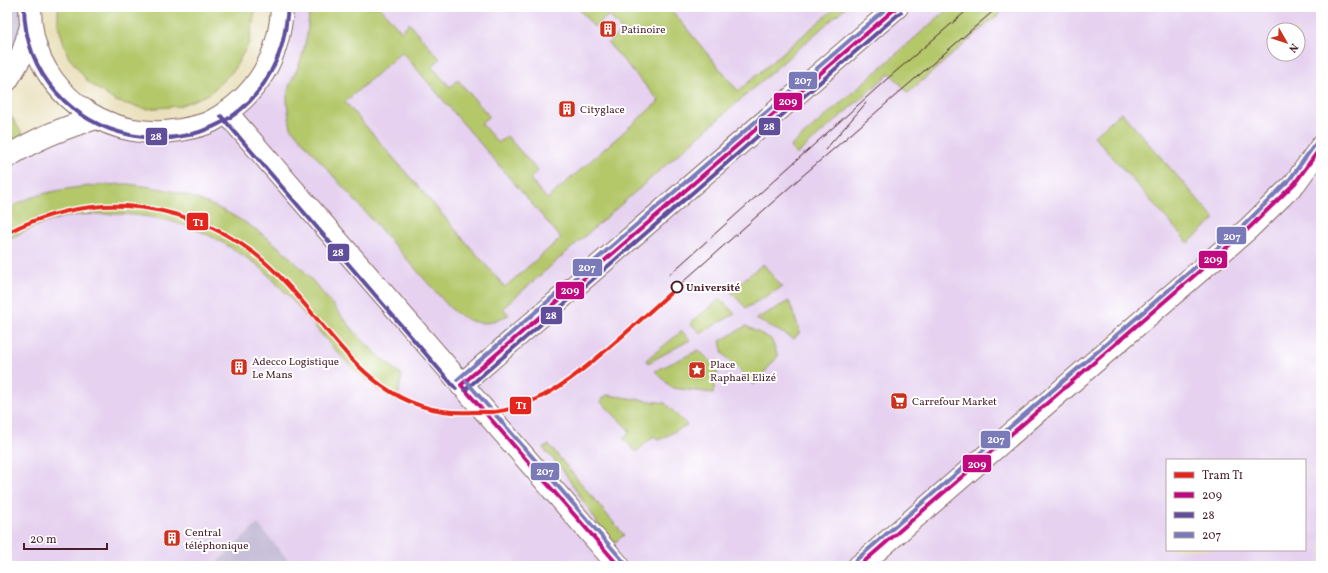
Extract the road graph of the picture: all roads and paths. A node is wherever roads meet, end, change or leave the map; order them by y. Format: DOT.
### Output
graph roads {
  1 [pos="282,7"];
  2 [pos="897,7"];
  3 [pos="30,16"];
  4 [pos="7,80"];
  5 [pos="226,112"];
  6 [pos="97,118"];
  7 [pos="1321,147"];
  8 [pos="7,157"];
  9 [pos="461,385"];
  10 [pos="618,566"];
  11 [pos="859,566"];
  1 -- 5 [label="street"];
  2 -- 9 [label="street"];
  3 -- 4 [label="street"];
  3 -- 6 [label="street"];
  5 -- 6 [label="street"];
  5 -- 9 [label="street"];
  6 -- 8 [label="street"];
  7 -- 11 [label="street"];
  9 -- 10 [label="street"];
}
